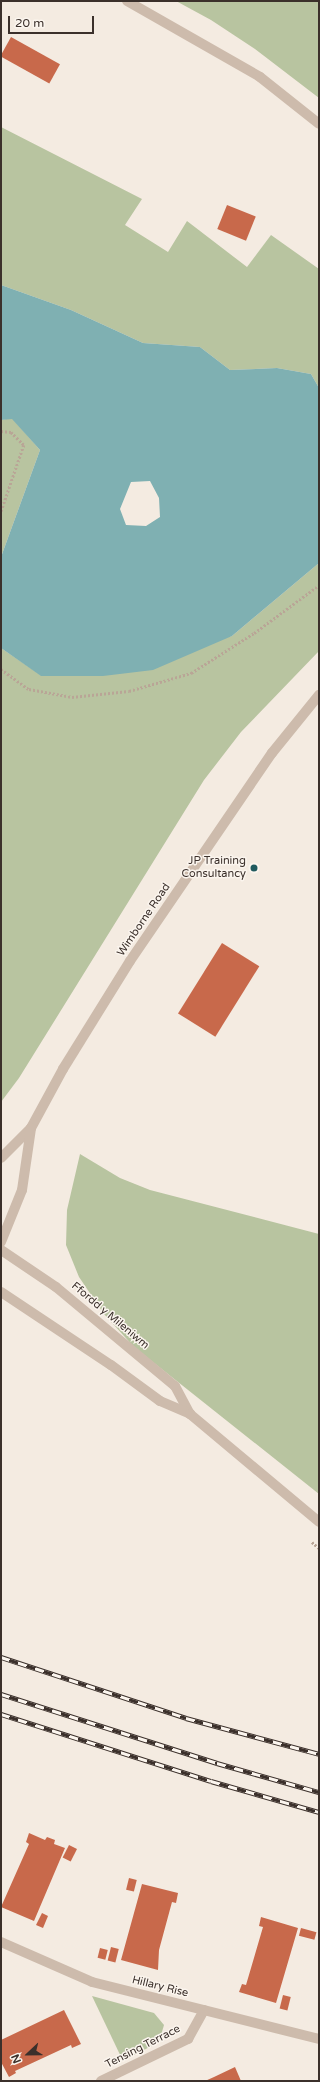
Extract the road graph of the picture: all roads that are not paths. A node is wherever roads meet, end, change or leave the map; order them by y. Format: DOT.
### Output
graph roads {
  1 [pos="127,1"];
  2 [pos="319,124"];
  3 [pos="319,695"];
  4 [pos="31,1128"];
  5 [pos="1,1158"];
  6 [pos="1,1242"];
  7 [pos="1,1250"];
  8 [pos="1,1292"];
  9 [pos="190,1414"];
  10 [pos="319,1522"];
  11 [pos="1,1942"];
  12 [pos="204,2010"];
  13 [pos="319,2039"];
  14 [pos="101,2081"];
  1 -- 2 [label="street"];
  3 -- 4 [label="street, Wimborne Road"];
  4 -- 5 [label="street, Wimborne Road"];
  4 -- 6 [label="street, Wimborne Road"];
  7 -- 9 [label="street, Ffordd y Mileniwm"];
  8 -- 9 [label="street, Ffordd y Mileniwm"];
  9 -- 10 [label="street, Ffordd y Mileniwm"];
  11 -- 12 [label="street, Hillary Rise"];
  12 -- 13 [label="street, Hillary Rise"];
  12 -- 14 [label="street, Tensing Terrace"];
}
